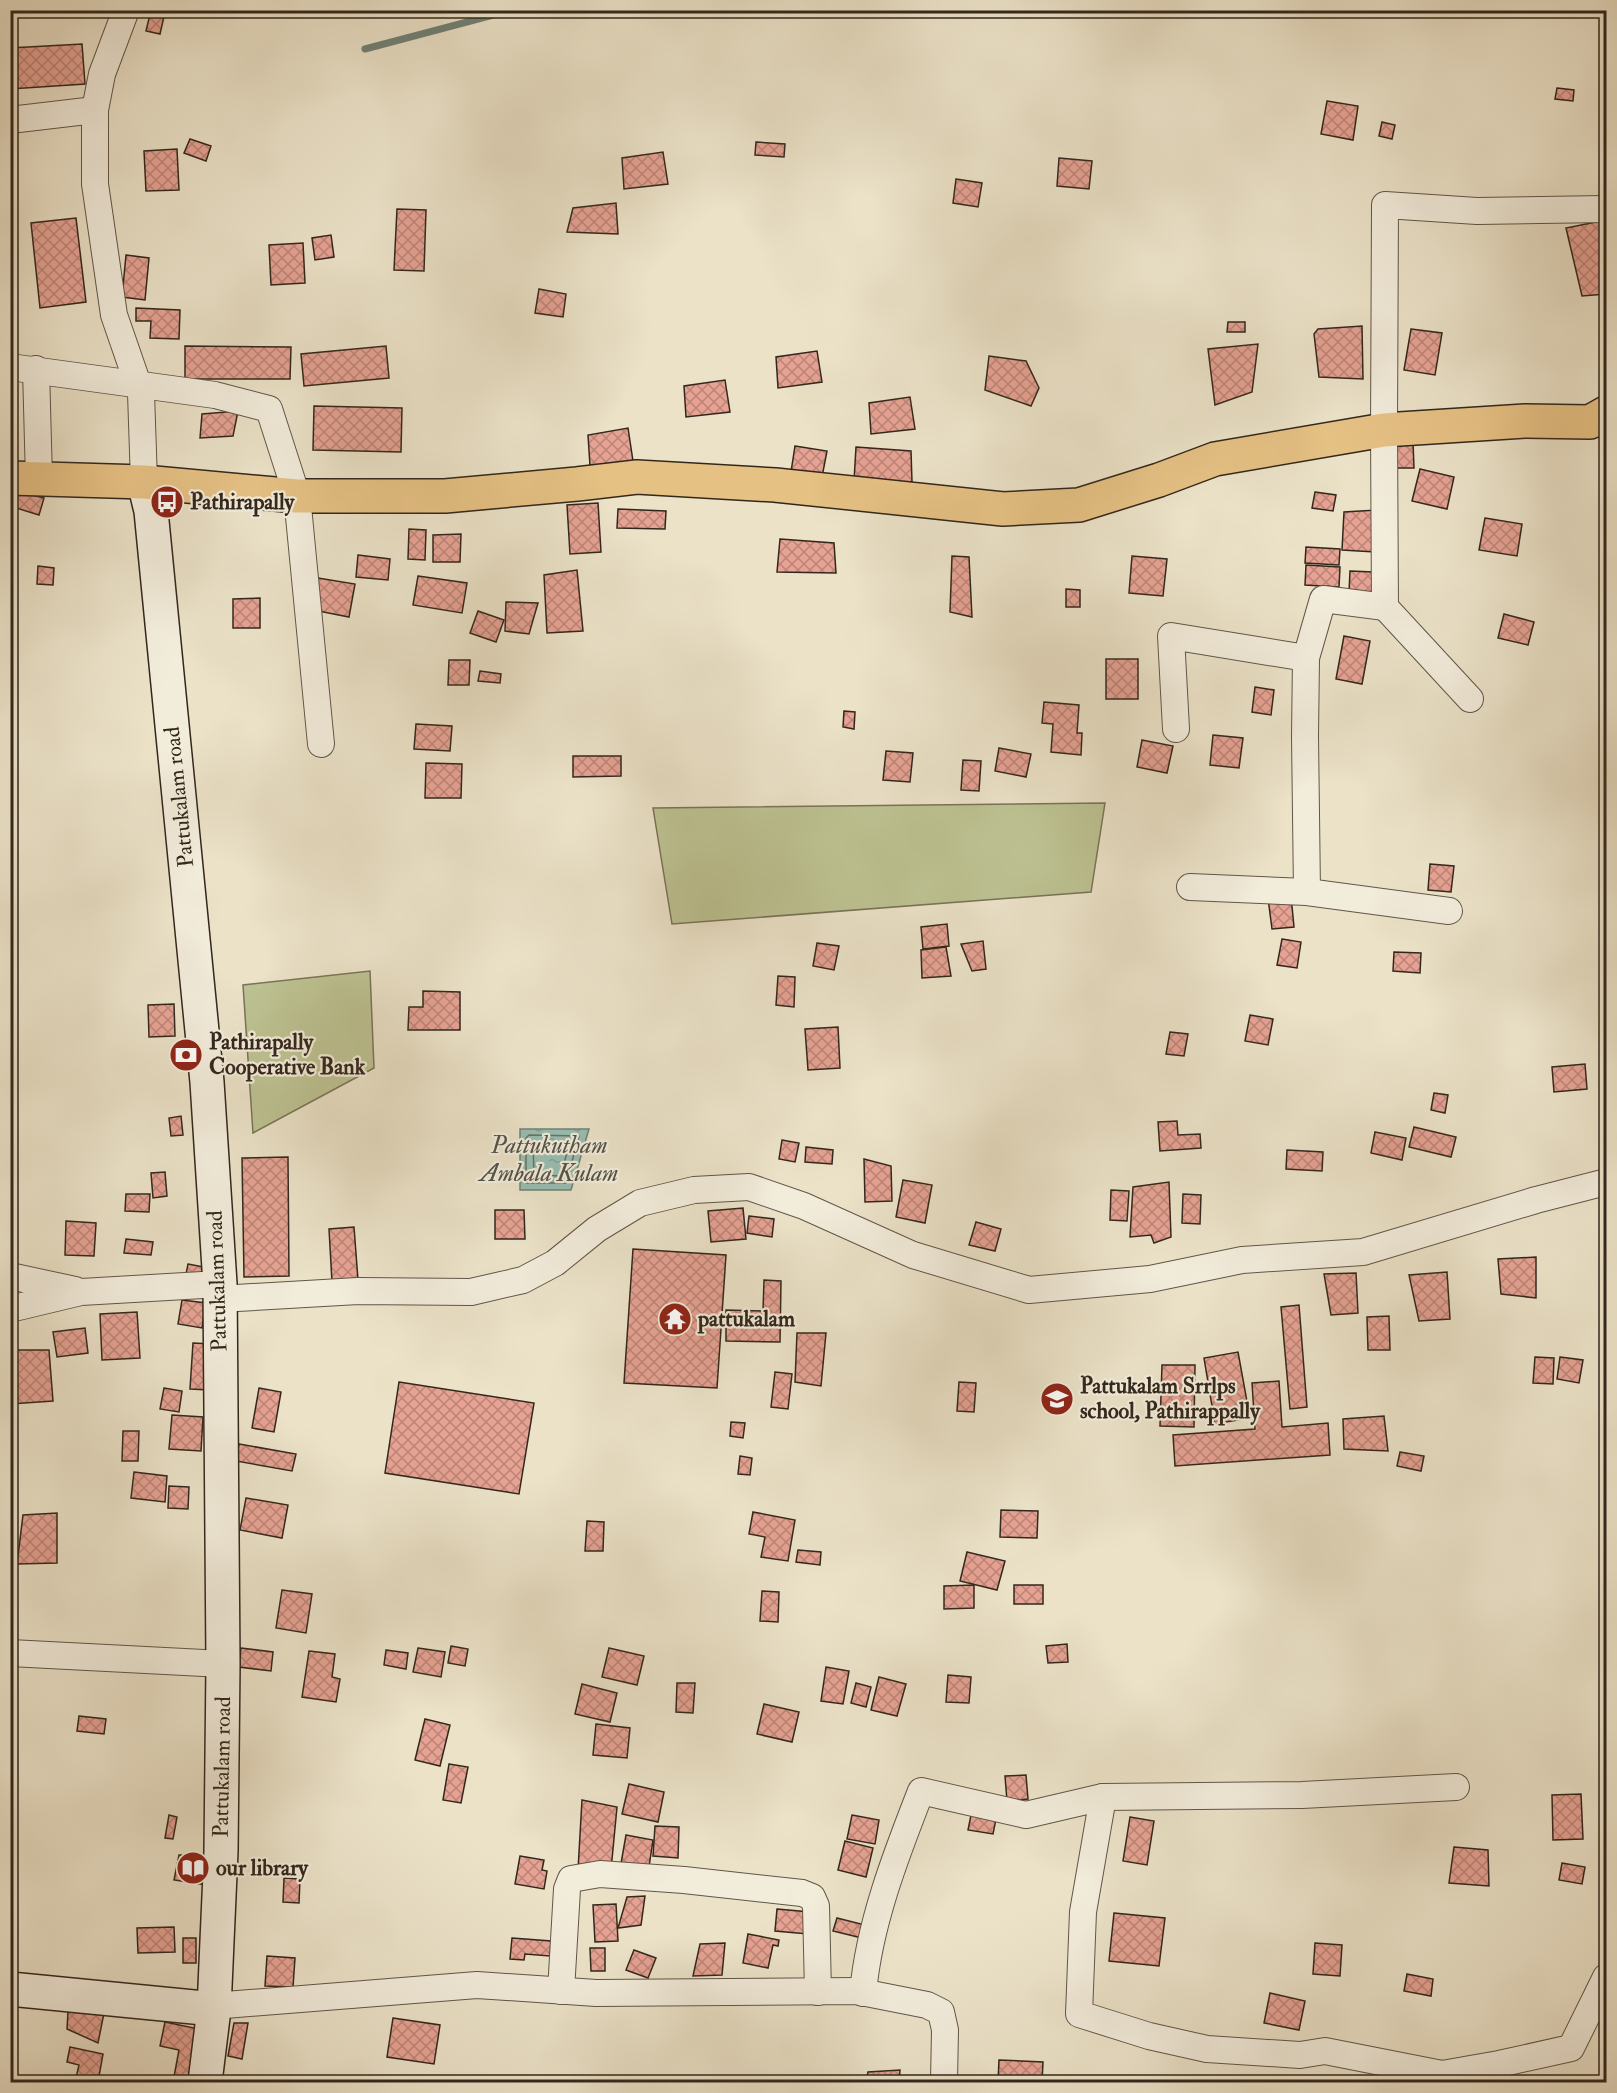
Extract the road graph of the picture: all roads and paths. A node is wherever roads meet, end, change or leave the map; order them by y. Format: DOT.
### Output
graph roads {
  1 [pos="126,10"];
  2 [pos="95,110"];
  3 [pos="10,120"];
  4 [pos="1606,209"];
  5 [pos="10,367"];
  6 [pos="36,369"];
  7 [pos="138,384"];
  8 [pos="1606,413"];
  9 [pos="1384,430"];
  10 [pos="25,479"];
  11 [pos="144,482"];
  12 [pos="297,496"];
  13 [pos="1385,607"];
  14 [pos="1306,658"];
  15 [pos="1470,699"];
  16 [pos="1176,729"];
  17 [pos="321,744"];
  18 [pos="1190,887"];
  19 [pos="1307,892"];
  20 [pos="1449,911"];
  21 [pos="1606,1182"];
  22 [pos="10,1276"];
  23 [pos="220,1291"];
  24 [pos="81,1292"];
  25 [pos="10,1309"];
  26 [pos="10,1653"];
  27 [pos="223,1664"];
  28 [pos="1456,1787"];
  29 [pos="1103,1797"];
  30 [pos="1606,1977"];
  31 [pos="10,1989"];
  32 [pos="561,1991"];
  33 [pos="818,1992"];
  34 [pos="863,1993"];
  35 [pos="214,2009"];
  36 [pos="205,2082"];
  37 [pos="944,2082"];
  1 -- 2 [label="street"];
  2 -- 3 [label="street"];
  2 -- 7 [label="street"];
  4 -- 9 [label="street"];
  5 -- 6 [label="street"];
  6 -- 7 [label="street"];
  6 -- 10 [label="street"];
  7 -- 11 [label="street"];
  7 -- 12 [label="street"];
  8 -- 9 [label="main road"];
  9 -- 12 [label="main road"];
  9 -- 13 [label="street"];
  10 -- 11 [label="main road"];
  11 -- 12 [label="main road"];
  11 -- 23 [label="main road, Pattukalam road"];
  12 -- 17 [label="street"];
  13 -- 14 [label="street"];
  13 -- 15 [label="street"];
  14 -- 16 [label="street"];
  14 -- 19 [label="street"];
  18 -- 19 [label="street"];
  19 -- 20 [label="street"];
  21 -- 23 [label="street"];
  22 -- 24 [label="street"];
  23 -- 24 [label="street"];
  23 -- 27 [label="main road, Pattukalam road"];
  24 -- 25 [label="street"];
  26 -- 27 [label="street"];
  27 -- 35 [label="main road, Pattukalam road"];
  28 -- 29 [label="street"];
  29 -- 30 [label="street"];
  29 -- 34 [label="street"];
  31 -- 35 [label="main road"];
  32 -- 33 [label="street"];
  32 -- 33 [label="street"];
  32 -- 35 [label="street"];
  33 -- 34 [label="street"];
  34 -- 37 [label="street"];
  35 -- 36 [label="main road, Pattukalam road"];
}
